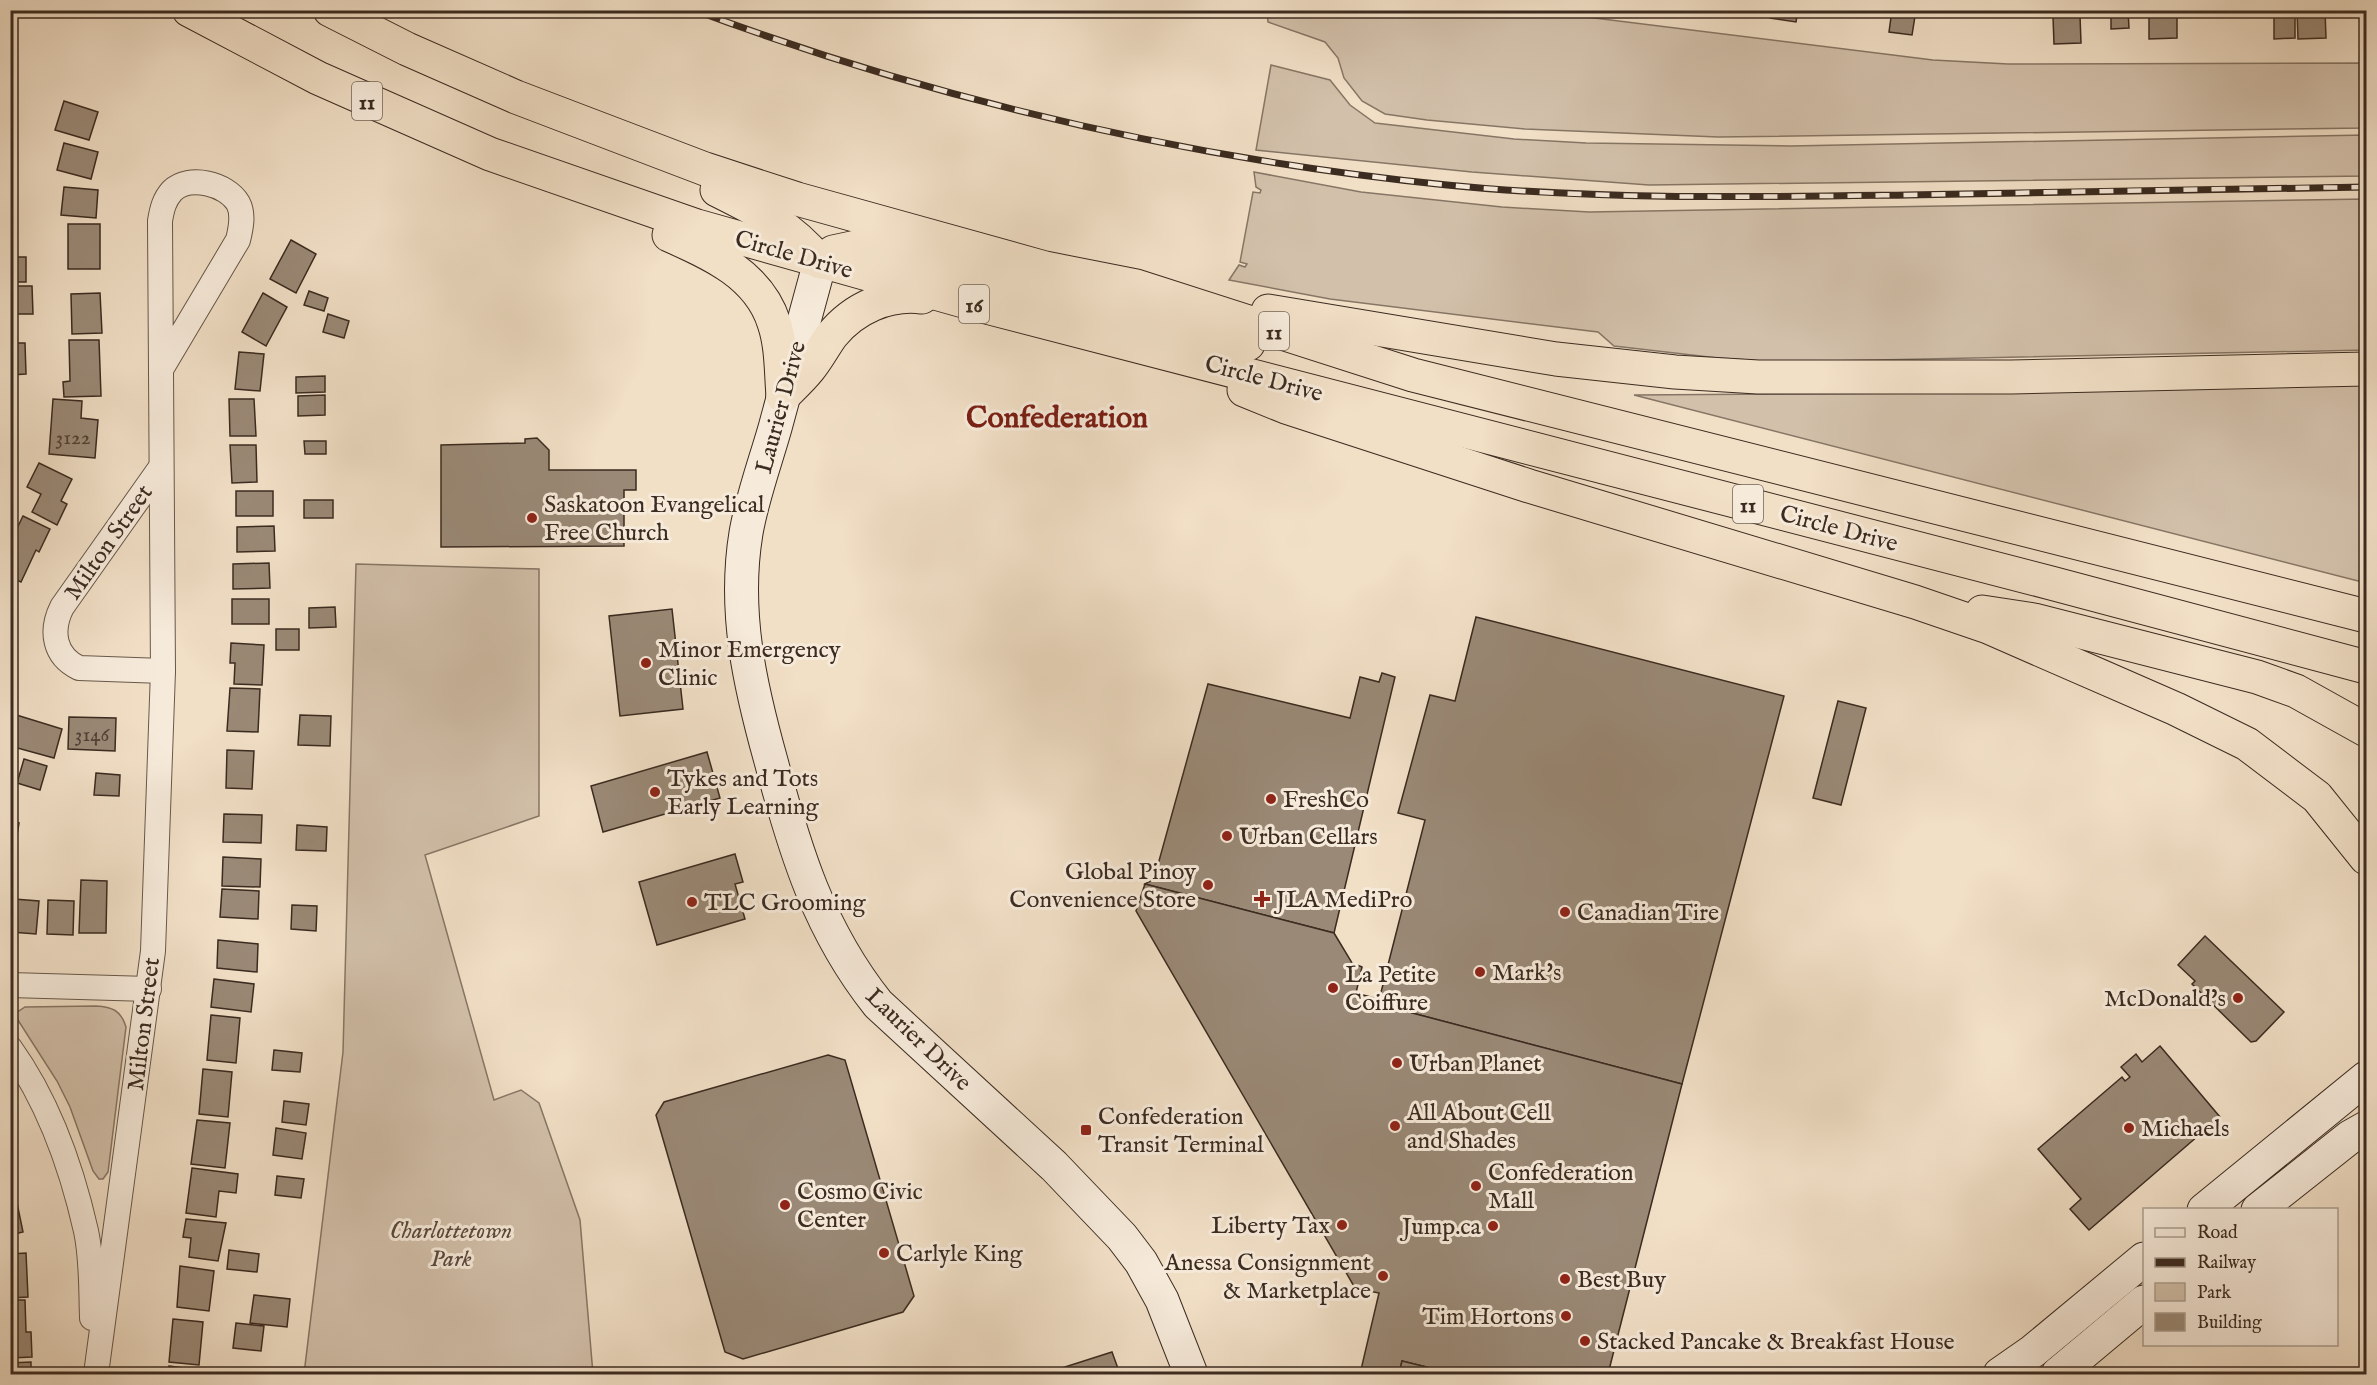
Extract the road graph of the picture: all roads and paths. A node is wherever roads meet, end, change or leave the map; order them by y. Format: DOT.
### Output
graph roads {
  1 [pos="189,10"];
  2 [pos="330,10"];
  3 [pos="597,130"];
  4 [pos="532,169"];
  5 [pos="820,262"];
  6 [pos="1136,286"];
  7 [pos="967,302"];
  8 [pos="1128,342"];
  9 [pos="163,366"];
  10 [pos="2367,369"];
  11 [pos="1413,375"];
  12 [pos="783,396"];
  13 [pos="161,467"];
  14 [pos="1915,602"];
  15 [pos="2367,616"];
  16 [pos="2367,668"];
  17 [pos="163,671"];
  18 [pos="2367,730"];
  19 [pos="2367,858"];
  20 [pos="10,985"];
  21 [pos="149,989"];
  22 [pos="10,1048"];
  23 [pos="2367,1078"];
  24 [pos="2367,1128"];
  25 [pos="2205,1208"];
  26 [pos="2259,1208"];
  27 [pos="2143,1261"];
  28 [pos="2143,1304"];
  29 [pos="95,1374"];
  30 [pos="1191,1374"];
  31 [pos="2000,1374"];
  32 [pos="2058,1374"];
  1 -- 4 [label="highway, Circle Drive / 11"];
  2 -- 3 [label="highway, Circle Drive / 11"];
  3 -- 5 [label="highway"];
  3 -- 6 [label="highway, Circle Drive / 11"];
  4 -- 5 [label="highway, Circle Drive / 11"];
  4 -- 12 [label="highway"];
  5 -- 7 [label="highway, Circle Drive / 16"];
  5 -- 11 [label="highway"];
  5 -- 12 [label="main road, Laurier Drive"];
  6 -- 10 [label="highway"];
  6 -- 11 [label="highway, Circle Drive / 11"];
  7 -- 8 [label="highway, Circle Drive / 16"];
  7 -- 12 [label="highway, 16"];
  8 -- 14 [label="highway"];
  8 -- 16 [label="highway, Circle Drive / 11"];
  9 -- 9 [label="street, Milton Street"];
  9 -- 13 [label="street, Milton Street"];
  11 -- 15 [label="highway, Circle Drive / 11"];
  12 -- 30 [label="main road, Laurier Drive"];
  13 -- 17 [label="street, Milton Street"];
  13 -- 17 [label="street, Milton Street"];
  14 -- 18 [label="highway"];
  14 -- 19 [label="highway"];
  17 -- 21 [label="street, Milton Street"];
  20 -- 21 [label="street"];
  21 -- 29 [label="street, Milton Street"];
  22 -- 29 [label="street"];
  23 -- 25 [label="main road"];
  24 -- 26 [label="main road"];
  27 -- 31 [label="main road"];
  28 -- 32 [label="main road"];
}
